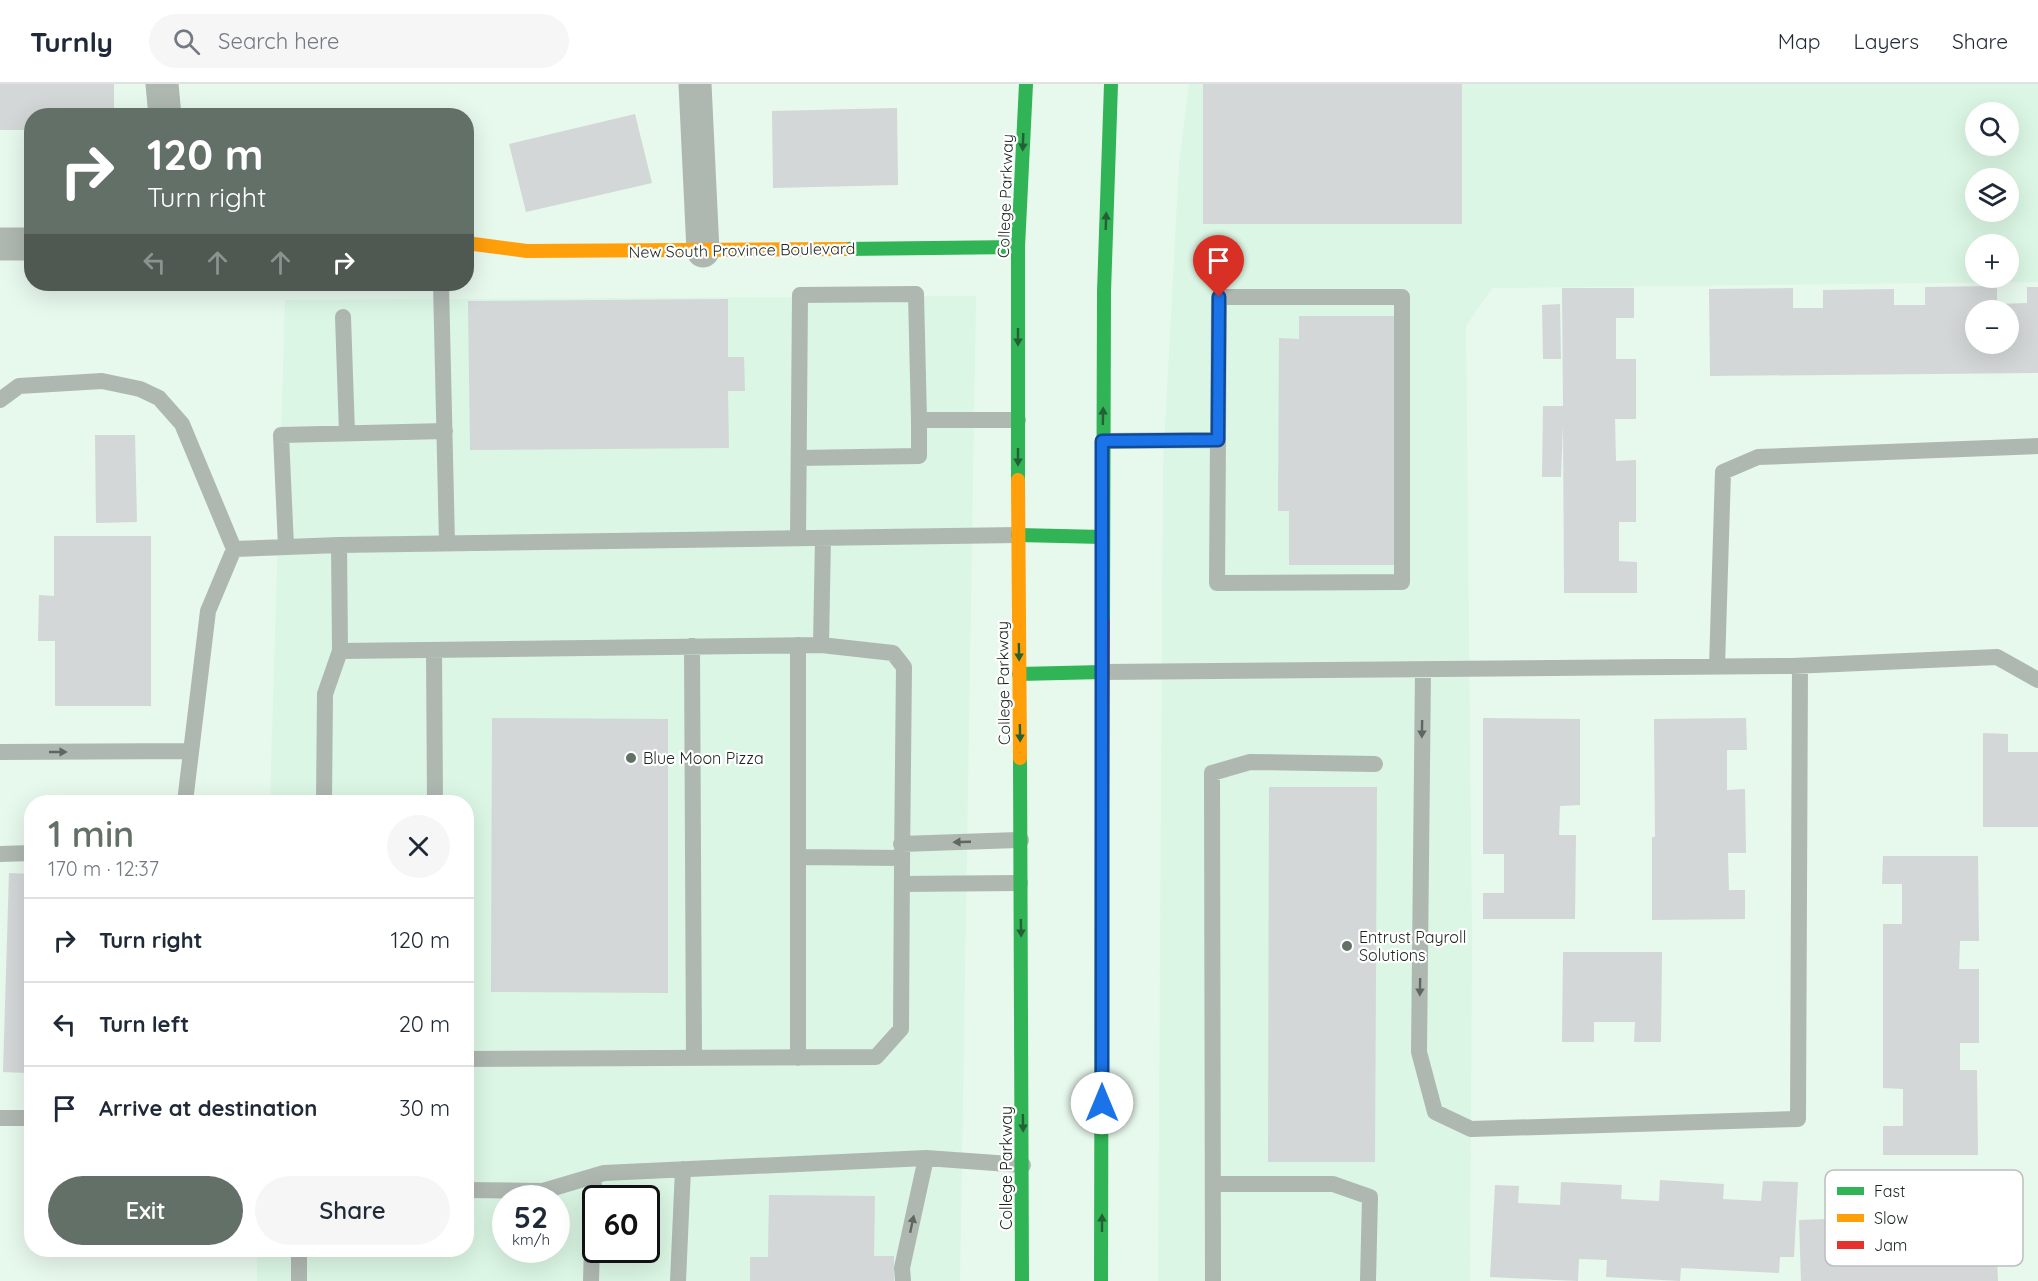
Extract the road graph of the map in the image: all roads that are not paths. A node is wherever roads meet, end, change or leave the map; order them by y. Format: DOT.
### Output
graph roads {
  1 [pos="162,84"];
  2 [pos="695,84"];
  3 [pos="1026,84"];
  4 [pos="1111,84"];
  5 [pos="164,108"];
  6 [pos="0,244"];
  7 [pos="24,244"];
  8 [pos="474,244"];
  9 [pos="1018,247"];
  10 [pos="703,251"];
  11 [pos="441,291"];
  12 [pos="343,317"];
  13 [pos="0,399"];
  14 [pos="919,420"];
  15 [pos="1018,420"];
  16 [pos="445,431"];
  17 [pos="348,433"];
  18 [pos="1218,440"];
  19 [pos="1102,441"];
  20 [pos="2038,446"];
  21 [pos="799,458"];
  22 [pos="1018,535"];
  23 [pos="1103,537"];
  24 [pos="798,538"];
  25 [pos="823,538"];
  26 [pos="447,543"];
  27 [pos="339,544"];
  28 [pos="286,547"];
  29 [pos="234,549"];
  30 [pos="798,645"];
  31 [pos="821,645"];
  32 [pos="692,646"];
  33 [pos="434,650"];
  34 [pos="340,651"];
  35 [pos="1800,666"];
  36 [pos="1717,667"];
  37 [pos="1423,671"];
  38 [pos="1103,672"];
  39 [pos="1019,674"];
  40 [pos="2038,680"];
  41 [pos="0,752"];
  42 [pos="191,752"];
  43 [pos="1375,764"];
  44 [pos="186,795"];
  45 [pos="324,795"];
  46 [pos="435,795"];
  47 [pos="1021,840"];
  48 [pos="901,851"];
  49 [pos="24,853"];
  50 [pos="0,854"];
  51 [pos="798,857"];
  52 [pos="1020,883"];
  53 [pos="902,884"];
  54 [pos="694,1058"];
  55 [pos="798,1058"];
  56 [pos="474,1059"];
  57 [pos="0,1118"];
  58 [pos="24,1118"];
  59 [pos="926,1158"];
  60 [pos="1023,1165"];
  61 [pos="683,1169"];
  62 [pos="594,1176"];
  63 [pos="1213,1184"];
  64 [pos="474,1190"];
  65 [pos="299,1257"];
  66 [pos="299,1281"];
  67 [pos="591,1281"];
  68 [pos="678,1281"];
  69 [pos="903,1281"];
  70 [pos="1022,1281"];
  71 [pos="1101,1281"];
  72 [pos="1213,1281"];
  73 [pos="1368,1281"];
  1 -- 5 [label="street"];
  2 -- 10 [label="street"];
  3 -- 9 [label="main road, College Parkway, one-way"];
  19 -- 4 [label="main road, one-way"];
  6 -- 7 [label="street"];
  8 -- 10 [label="main road, New South Province Boulevard"];
  9 -- 10 [label="main road, New South Province Boulevard"];
  9 -- 15 [label="main road, College Parkway, one-way"];
  11 -- 16 [label="lane"];
  12 -- 17 [label="lane"];
  13 -- 29 [label="lane"];
  14 -- 15 [label="lane"];
  14 -- 21 [label="lane"];
  14 -- 21 [label="lane"];
  15 -- 22 [label="main road, College Parkway, one-way"];
  16 -- 17 [label="lane"];
  16 -- 26 [label="lane"];
  17 -- 28 [label="lane"];
  18 -- 18 [label="lane"];
  18 -- 19 [label="lane"];
  19 -- 23 [label="main road"];
  20 -- 36 [label="lane"];
  21 -- 24 [label="lane"];
  22 -- 23 [label="main road"];
  22 -- 25 [label="lane"];
  22 -- 39 [label="main road, College Parkway, one-way"];
  23 -- 38 [label="main road"];
  24 -- 25 [label="lane"];
  24 -- 26 [label="lane"];
  25 -- 31 [label="lane"];
  26 -- 27 [label="lane"];
  27 -- 28 [label="lane"];
  27 -- 34 [label="lane"];
  28 -- 29 [label="lane"];
  29 -- 42 [label="lane"];
  30 -- 31 [label="lane"];
  30 -- 32 [label="lane"];
  30 -- 51 [label="lane"];
  31 -- 48 [label="lane"];
  32 -- 33 [label="lane"];
  32 -- 54 [label="lane"];
  33 -- 34 [label="lane"];
  33 -- 46 [label="lane"];
  34 -- 45 [label="lane"];
  35 -- 36 [label="lane"];
  37 -- 35 [label="lane, one-way"];
  35 -- 40 [label="lane"];
  36 -- 37 [label="lane"];
  37 -- 38 [label="lane"];
  38 -- 39 [label="main road"];
  71 -- 38 [label="main road, one-way"];
  39 -- 47 [label="main road, College Parkway, one-way"];
  41 -- 42 [label="lane, one-way"];
  42 -- 44 [label="lane"];
  43 -- 63 [label="lane"];
  47 -- 48 [label="lane, one-way"];
  47 -- 52 [label="main road, College Parkway"];
  48 -- 51 [label="lane"];
  48 -- 53 [label="lane"];
  49 -- 50 [label="lane"];
  51 -- 55 [label="lane"];
  52 -- 53 [label="lane"];
  52 -- 60 [label="main road, College Parkway, one-way"];
  53 -- 55 [label="lane"];
  54 -- 55 [label="lane"];
  54 -- 56 [label="lane"];
  57 -- 58 [label="lane"];
  59 -- 60 [label="lane"];
  59 -- 61 [label="lane"];
  69 -- 59 [label="lane, one-way"];
  60 -- 70 [label="main road, College Parkway"];
  61 -- 62 [label="lane"];
  61 -- 68 [label="lane"];
  62 -- 64 [label="lane"];
  62 -- 67 [label="lane"];
  63 -- 72 [label="lane"];
  63 -- 73 [label="lane"];
  65 -- 66 [label="lane"];
}
